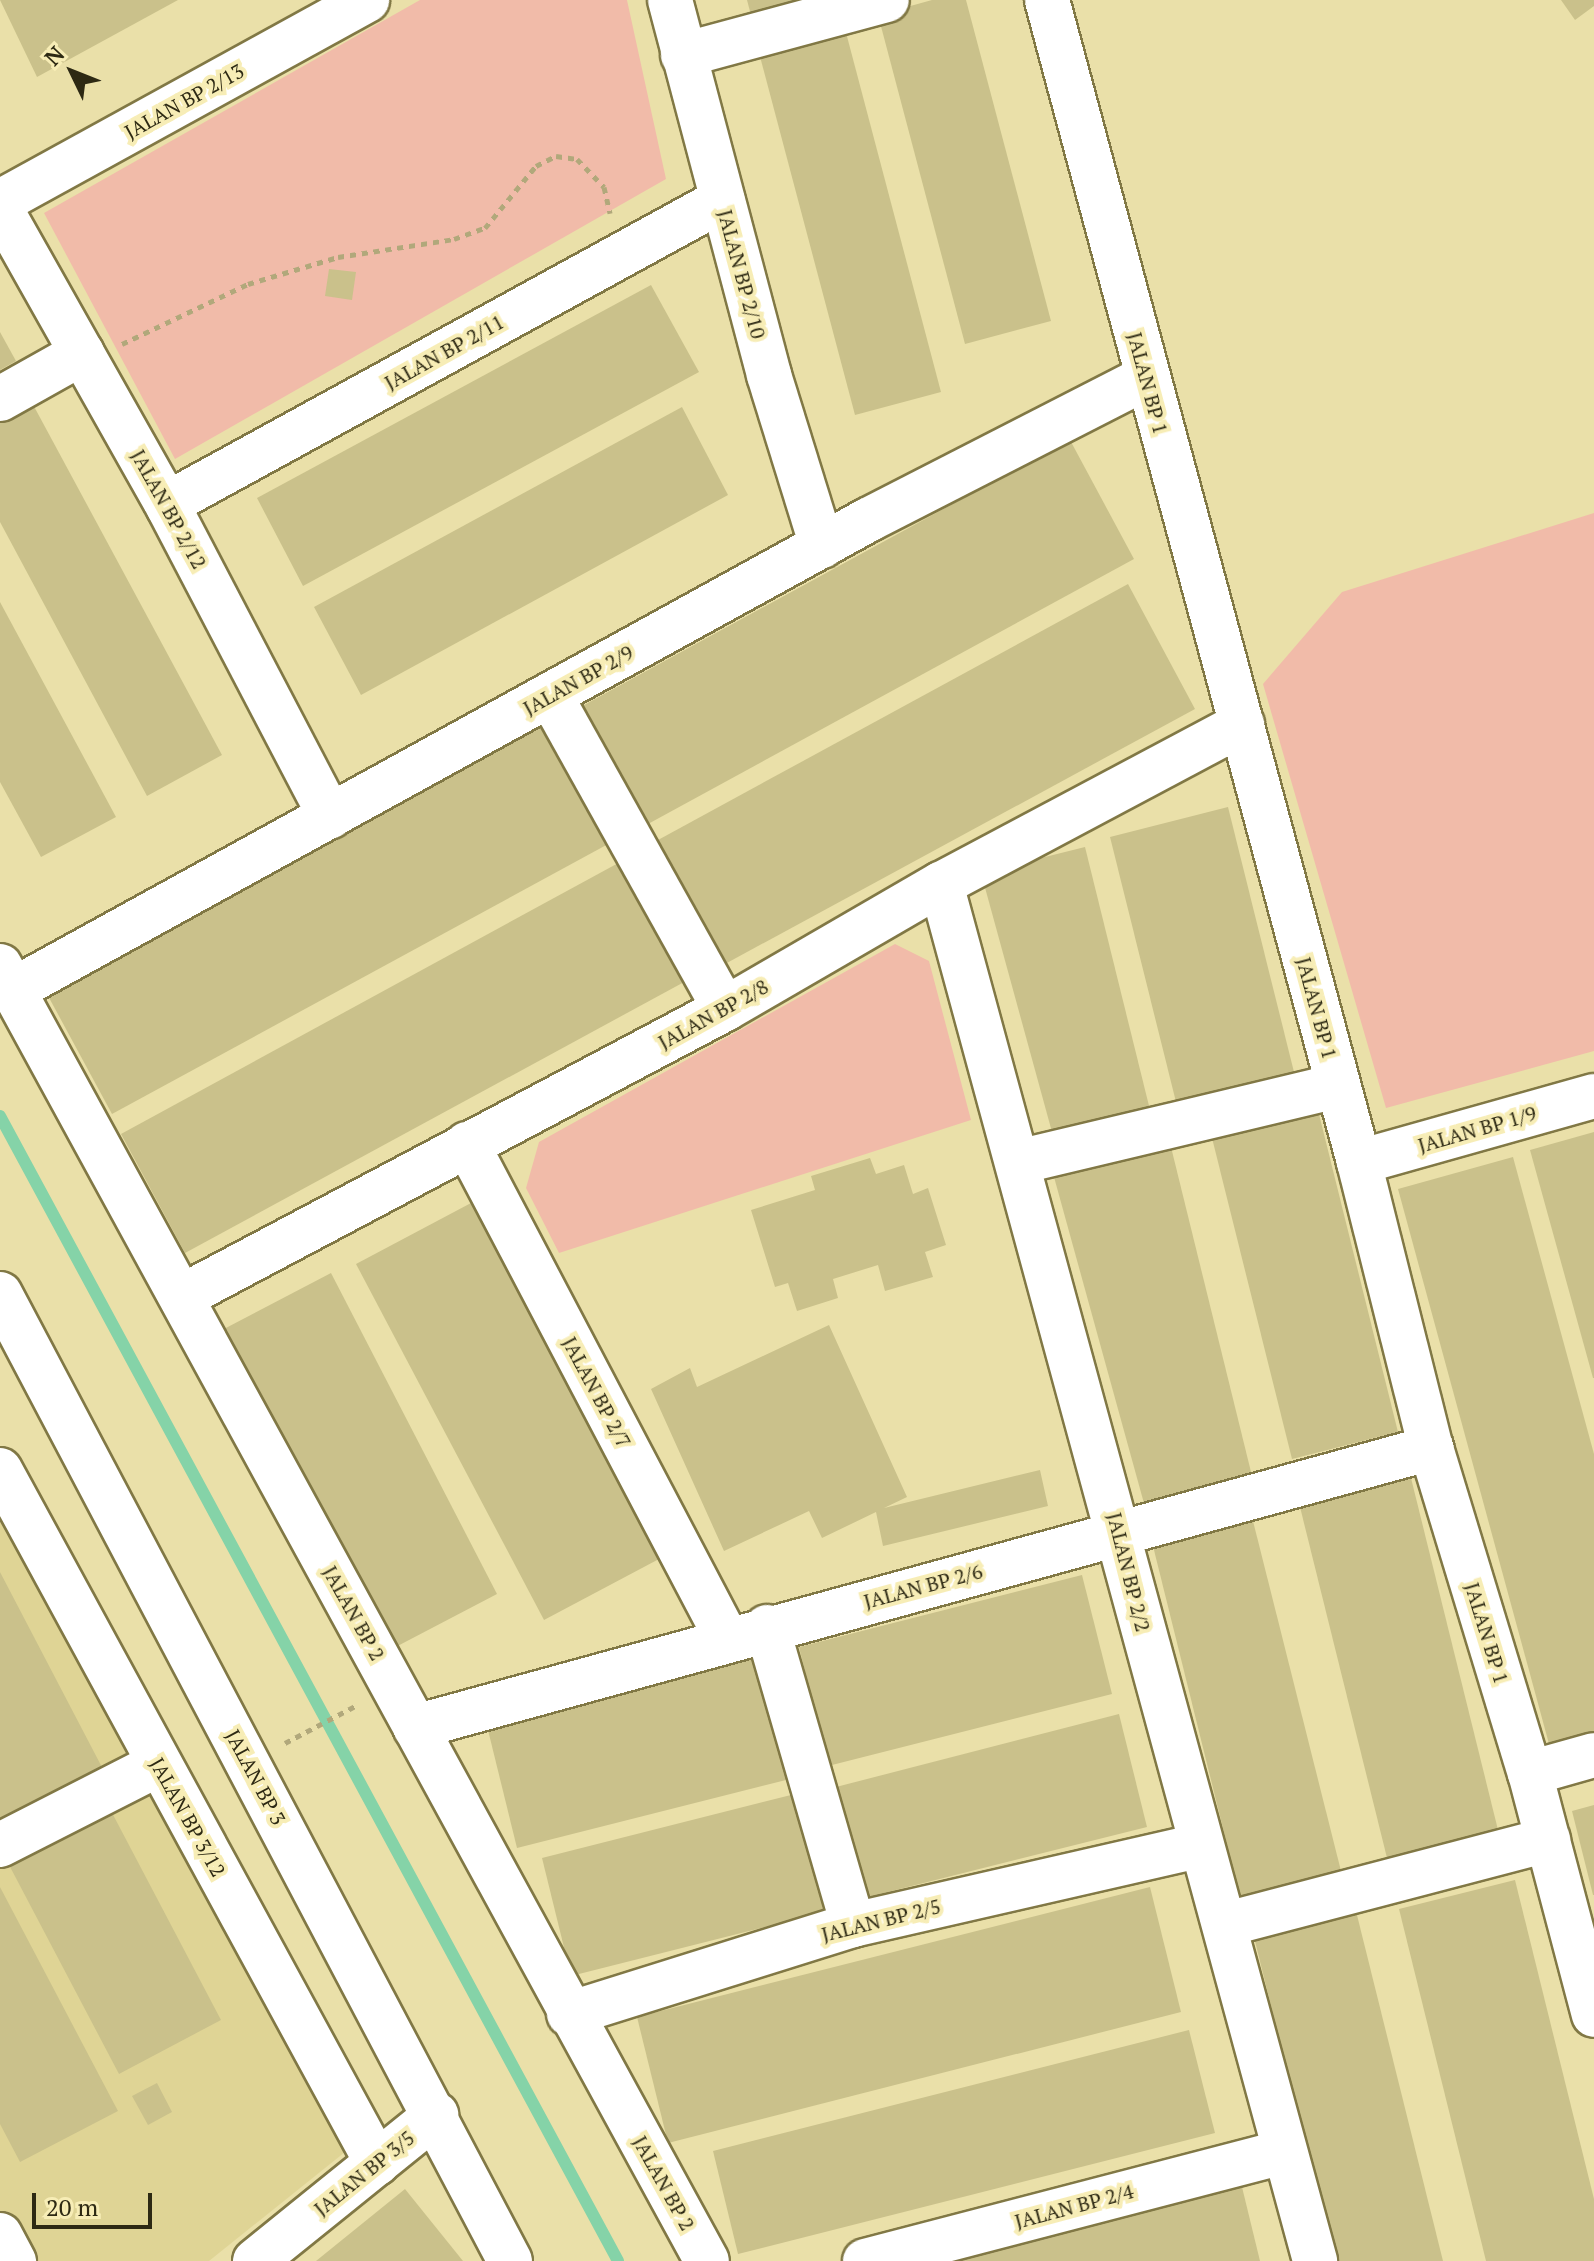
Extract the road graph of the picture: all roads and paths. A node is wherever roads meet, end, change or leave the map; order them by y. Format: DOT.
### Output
graph roads {
  1 [pos="367,0"];
  2 [pos="670,0"];
  3 [pos="887,0"];
  4 [pos="1047,0"];
  5 [pos="683,55"];
  6 [pos="722,200"];
  7 [pos="0,202"];
  8 [pos="0,208"];
  9 [pos="624,253"];
  10 [pos="128,343"];
  11 [pos="82,353"];
  12 [pos="1147,377"];
  13 [pos="0,399"];
  14 [pos="167,504"];
  15 [pos="822,546"];
  16 [pos="550,695"];
  17 [pos="1242,724"];
  18 [pos="330,816"];
  19 [pos="941,884"];
  20 [pos="6,978"];
  21 [pos="725,1009"];
  22 [pos="1338,1086"];
  23 [pos="1594,1096"];
  24 [pos="467,1144"];
  25 [pos="1018,1162"];
  26 [pos="1359,1162"];
  27 [pos="0,1294"];
  28 [pos="181,1297"];
  29 [pos="1431,1448"];
  30 [pos="0,1470"];
  31 [pos="1120,1533"];
  32 [pos="747,1633"];
  33 [pos="394,1686"];
  34 [pos="415,1727"];
  35 [pos="1594,1755"];
  36 [pos="248,1762"];
  37 [pos="159,1764"];
  38 [pos="1530,1773"];
  39 [pos="1548,1840"];
  40 [pos="0,1845"];
  41 [pos="1199,1846"];
  42 [pos="1227,1924"];
  43 [pos="853,1925"];
  44 [pos="569,2014"];
  45 [pos="1594,2015"];
  46 [pos="436,2115"];
  47 [pos="1283,2152"];
  48 [pos="377,2163"];
  49 [pos="0,2235"];
  50 [pos="14,2261"];
  51 [pos="255,2261"];
  52 [pos="510,2261"];
  53 [pos="707,2261"];
  54 [pos="865,2261"];
  55 [pos="1315,2261"];
  1 -- 7 [label="street, JALAN BP 2/13"];
  2 -- 5 [label="street, JALAN BP 2/10"];
  3 -- 5 [label="street"];
  4 -- 12 [label="street, JALAN BP 1"];
  5 -- 6 [label="street, JALAN BP 2/10"];
  6 -- 9 [label="street, JALAN BP 2/11"];
  6 -- 15 [label="street, JALAN BP 2/10"];
  8 -- 11 [label="street, JALAN BP 2/12"];
  9 -- 10 [label="path"];
  9 -- 14 [label="street, JALAN BP 2/11"];
  11 -- 13 [label="street"];
  11 -- 14 [label="street, JALAN BP 2/12"];
  12 -- 15 [label="street, JALAN BP 2/9"];
  12 -- 17 [label="street, JALAN BP 1"];
  14 -- 18 [label="street, JALAN BP 2/12"];
  15 -- 16 [label="street, JALAN BP 2/9"];
  16 -- 18 [label="street, JALAN BP 2/9"];
  16 -- 21 [label="street"];
  17 -- 19 [label="street, JALAN BP 2/8"];
  17 -- 22 [label="street, JALAN BP 1"];
  18 -- 20 [label="street, JALAN BP 2/9"];
  19 -- 21 [label="street, JALAN BP 2/8"];
  19 -- 25 [label="street, JALAN BP 2/2"];
  20 -- 28 [label="street, JALAN BP 2"];
  21 -- 24 [label="street, JALAN BP 2/8"];
  22 -- 25 [label="street"];
  22 -- 26 [label="street, JALAN BP 1"];
  23 -- 26 [label="street, JALAN BP 1/9"];
  24 -- 28 [label="street, JALAN BP 2/8"];
  24 -- 32 [label="street, JALAN BP 2/7"];
  25 -- 31 [label="street, JALAN BP 2/2"];
  26 -- 29 [label="street, JALAN BP 1"];
  27 -- 36 [label="street, JALAN BP 3"];
  28 -- 33 [label="street, JALAN BP 2"];
  29 -- 31 [label="street, JALAN BP 2/6"];
  29 -- 38 [label="street, JALAN BP 1"];
  30 -- 37 [label="street, JALAN BP 3/12"];
  31 -- 32 [label="street, JALAN BP 2/6"];
  31 -- 41 [label="street, JALAN BP 2/2"];
  32 -- 34 [label="street, JALAN BP 2/6"];
  32 -- 43 [label="street, JALAN BP 2/7"];
  33 -- 34 [label="street, JALAN BP 2"];
  33 -- 36 [label="path"];
  34 -- 44 [label="street, JALAN BP 2"];
  35 -- 38 [label="street"];
  36 -- 46 [label="street, JALAN BP 3"];
  37 -- 40 [label="street"];
  37 -- 48 [label="street, JALAN BP 3/12"];
  38 -- 39 [label="street, JALAN BP 1"];
  39 -- 42 [label="street"];
  39 -- 45 [label="street, JALAN BP 1"];
  41 -- 42 [label="street, JALAN BP 2/2"];
  41 -- 43 [label="street, JALAN BP 2/5"];
  42 -- 47 [label="street, JALAN BP 2/2"];
  43 -- 44 [label="street, JALAN BP 2/5"];
  44 -- 53 [label="street, JALAN BP 2"];
  46 -- 48 [label="street, JALAN BP 3/5"];
  46 -- 52 [label="street, JALAN BP 3"];
  47 -- 54 [label="street, JALAN BP 2/4"];
  47 -- 55 [label="street, JALAN BP 2/2"];
  48 -- 51 [label="street, JALAN BP 3/5"];
  49 -- 50 [label="street"];
}
